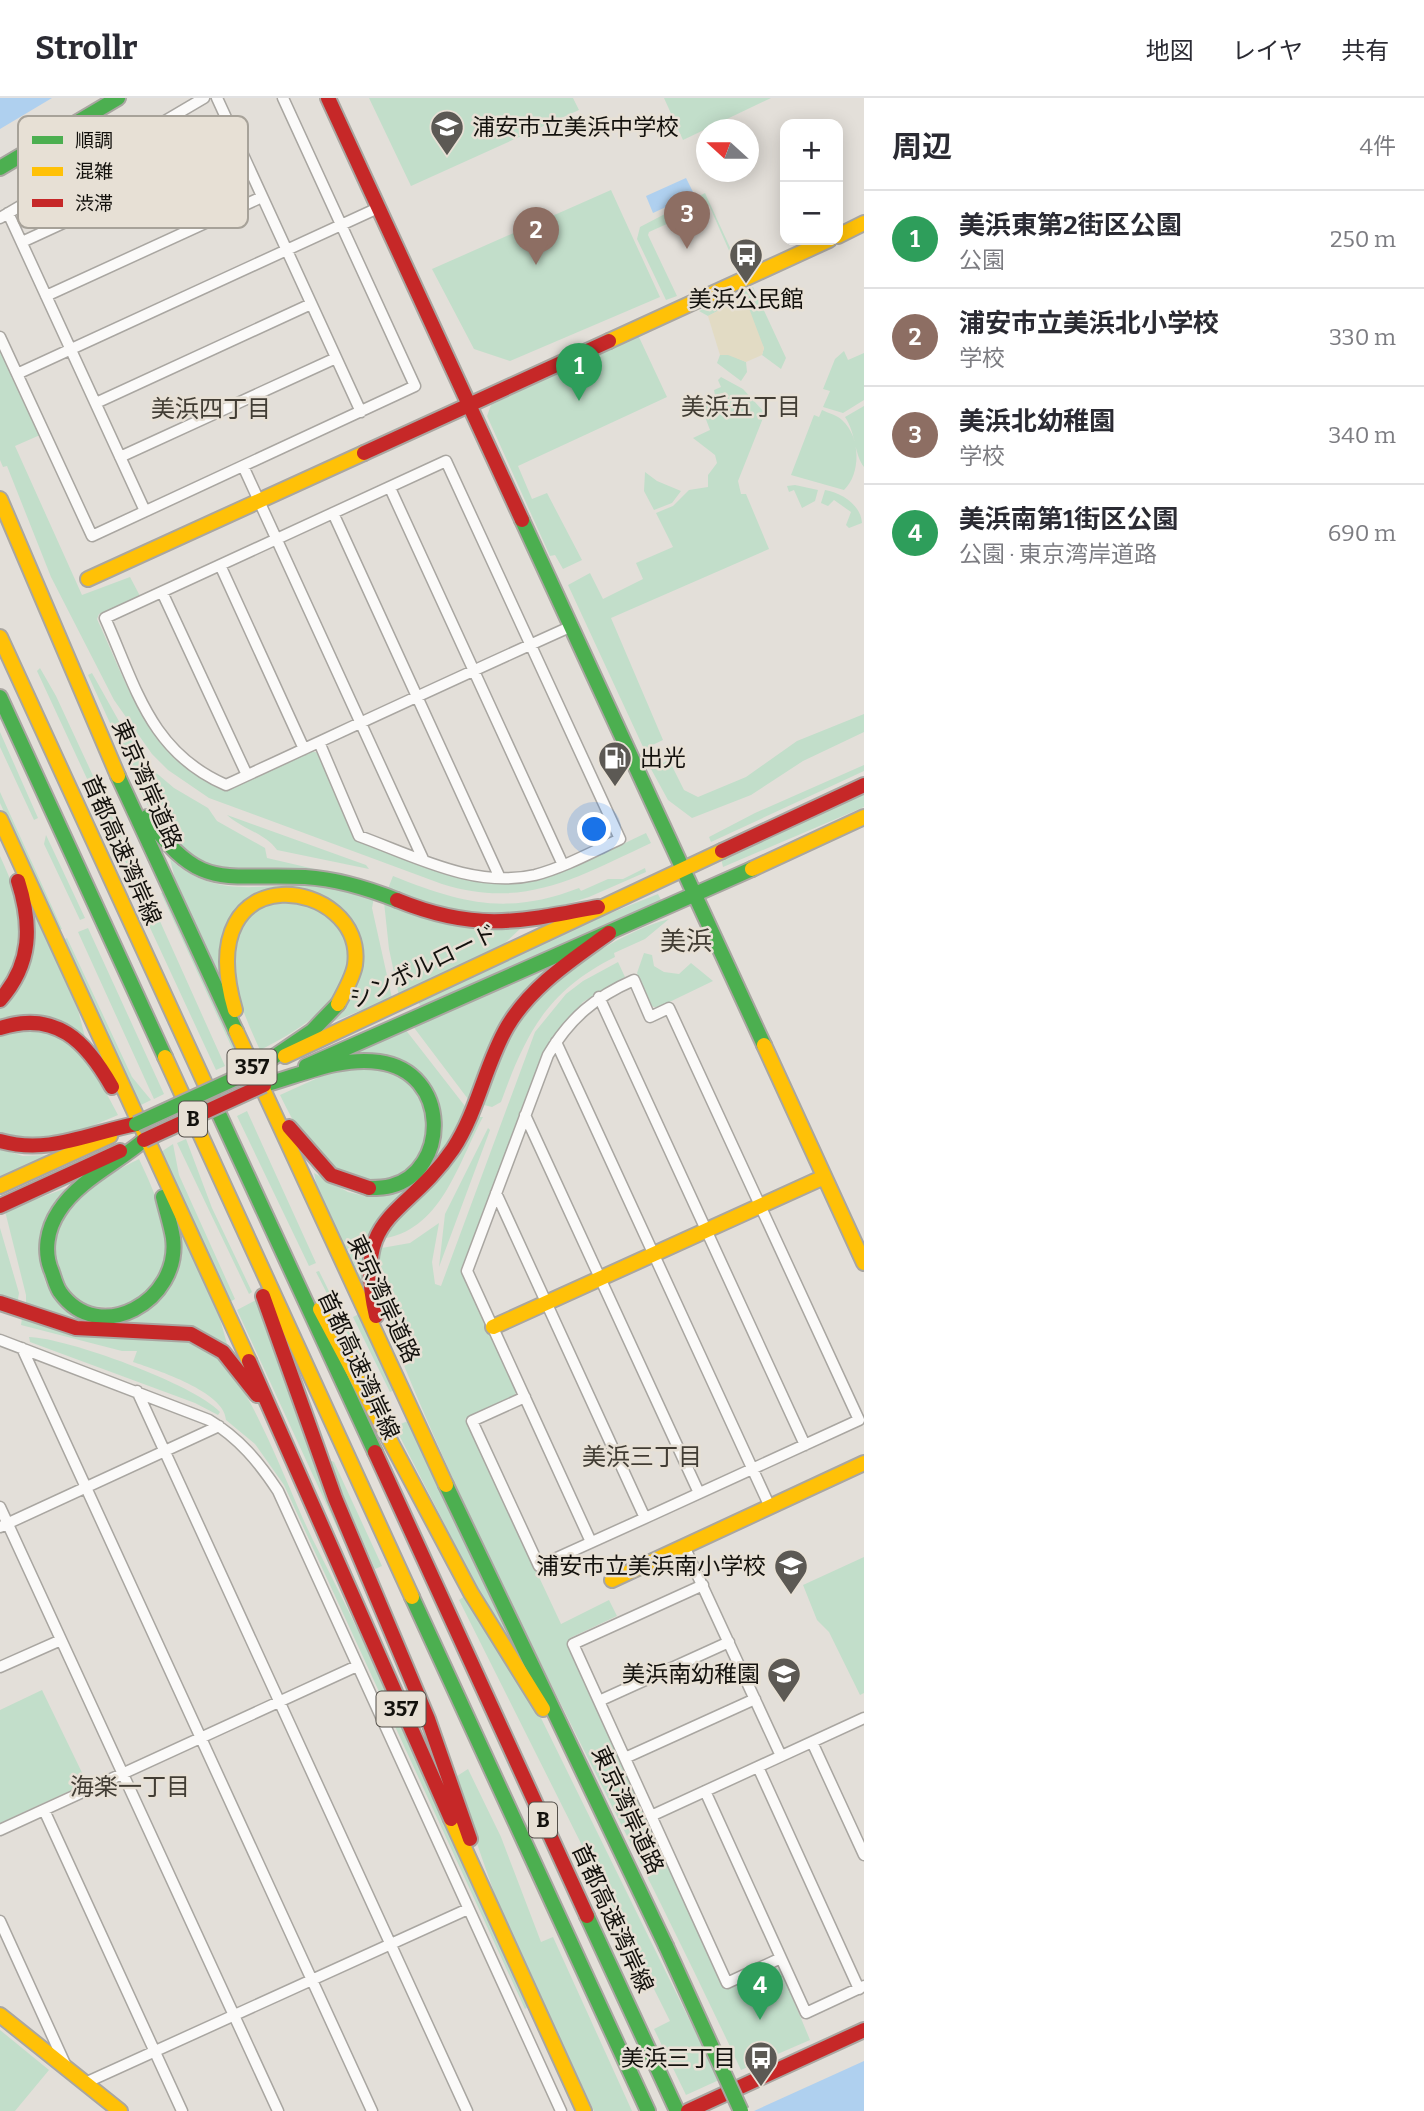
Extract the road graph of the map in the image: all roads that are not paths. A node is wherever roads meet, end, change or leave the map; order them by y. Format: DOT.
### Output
graph roads {
  1 [pos="118,98"];
  2 [pos="204,98"];
  3 [pos="217,98"];
  4 [pos="283,98"];
  5 [pos="328,98"];
  6 [pos="89,115"];
  7 [pos="173,116"];
  8 [pos="225,116"];
  9 [pos="18,157"];
  10 [pos="248,167"];
  11 [pos="0,168"];
  12 [pos="262,197"];
  13 [pos="248,203"];
  14 [pos="378,208"];
  15 [pos="4,215"];
  16 [pos="864,223"];
  17 [pos="343,225"];
  18 [pos="52,228"];
  19 [pos="194,228"];
  20 [pos="843,234"];
  21 [pos="22,242"];
  22 [pos="818,245"];
  23 [pos="286,251"];
  24 [pos="46,296"];
  25 [pos="311,304"];
  26 [pos="0,337"];
  27 [pos="71,350"];
  28 [pos="336,358"];
  29 [pos="17,374"];
  30 [pos="96,403"];
  31 [pos="470,405"];
  32 [pos="361,412"];
  33 [pos="120,457"];
  34 [pos="243,466"];
  35 [pos="390,488"];
  36 [pos="0,499"];
  37 [pos="259,500"];
  38 [pos="145,511"];
  39 [pos="333,513"];
  40 [pos="276,539"];
  41 [pos="220,565"];
  42 [pos="88,579"];
  43 [pos="162,592"];
  44 [pos="572,626"];
  45 [pos="0,638"];
  46 [pos="530,645"];
  47 [pos="474,671"];
  48 [pos="416,696"];
  49 [pos="0,697"];
  50 [pos="360,723"];
  51 [pos="319,742"];
  52 [pos="304,749"];
  53 [pos="117,774"];
  54 [pos="247,775"];
  55 [pos="864,785"];
  56 [pos="864,817"];
  57 [pos="1,821"];
  58 [pos="423,859"];
  59 [pos="563,865"];
  60 [pos="684,869"];
  61 [pos="500,878"];
  62 [pos="695,895"];
  63 [pos="598,907"];
  64 [pos="610,933"];
  65 [pos="599,997"];
  66 [pos="0,1000"];
  67 [pos="0,1028"];
  68 [pos="556,1042"];
  69 [pos="243,1046"];
  70 [pos="256,1069"];
  71 [pos="264,1085"];
  72 [pos="130,1103"];
  73 [pos="270,1106"];
  74 [pos="525,1115"];
  75 [pos="136,1124"];
  76 [pos="144,1140"];
  77 [pos="0,1141"];
  78 [pos="155,1156"];
  79 [pos="824,1177"];
  80 [pos="0,1186"];
  81 [pos="496,1193"];
  82 [pos="231,1202"];
  83 [pos="760,1205"];
  84 [pos="0,1206"];
  85 [pos="261,1208"];
  86 [pos="706,1229"];
  87 [pos="653,1254"];
  88 [pos="864,1263"];
  89 [pos="600,1278"];
  90 [pos="0,1303"];
  91 [pos="546,1303"];
  92 [pos="492,1327"];
  93 [pos="0,1340"];
  94 [pos="22,1348"];
  95 [pos="388,1360"];
  96 [pos="136,1391"];
  97 [pos="524,1397"];
  98 [pos="272,1410"];
  99 [pos="219,1426"];
  100 [pos="805,1445"];
  101 [pos="164,1451"];
  102 [pos="864,1463"];
  103 [pos="753,1468"];
  104 [pos="86,1488"];
  105 [pos="699,1493"];
  106 [pos="0,1507"];
  107 [pos="770,1507"];
  108 [pos="645,1518"];
  109 [pos="4,1525"];
  110 [pos="591,1542"];
  111 [pos="684,1546"];
  112 [pos="612,1580"];
  113 [pos="703,1585"];
  114 [pos="61,1640"];
  115 [pos="729,1642"];
  116 [pos="357,1666"];
  117 [pos="0,1667"];
  118 [pos="755,1699"];
  119 [pos="599,1701"];
  120 [pos="279,1702"];
  121 [pos="864,1718"];
  122 [pos="201,1738"];
  123 [pos="813,1742"];
  124 [pos="781,1756"];
  125 [pos="625,1758"];
  126 [pos="579,1760"];
  127 [pos="758,1767"];
  128 [pos="123,1774"];
  129 [pos="705,1791"];
  130 [pos="44,1810"];
  131 [pos="651,1816"];
  132 [pos="0,1830"];
  133 [pos="864,1855"];
  134 [pos="489,1903"];
  135 [pos="468,1909"];
  136 [pos="0,1922"];
  137 [pos="390,1944"];
  138 [pos="781,1958"];
  139 [pos="312,1980"];
  140 [pos="861,1987"];
  141 [pos="0,2015"];
  142 [pos="234,2016"];
  143 [pos="864,2030"];
  144 [pos="155,2052"];
  145 [pos="68,2069"];
  146 [pos="85,2083"];
  147 [pos="120,2111"];
  148 [pos="182,2111"];
  149 [pos="278,2111"];
  150 [pos="372,2111"];
  151 [pos="467,2111"];
  152 [pos="561,2111"];
  153 [pos="584,2111"];
  154 [pos="648,2111"];
  155 [pos="677,2111"];
  156 [pos="688,2111"];
  157 [pos="741,2111"];
  1 -- 6 [label="main road"];
  2 -- 7 [label="street"];
  3 -- 8 [label="street"];
  4 -- 17 [label="street"];
  5 -- 14 [label="main road"];
  9 -- 11 [label="main road"];
  10 -- 12 [label="street"];
  12 -- 13 [label="street"];
  12 -- 23 [label="street"];
  14 -- 17 [label="street"];
  14 -- 31 [label="main road"];
  15 -- 21 [label="street"];
  16 -- 20 [label="main road"];
  17 -- 23 [label="street"];
  17 -- 32 [label="street"];
  18 -- 21 [label="street"];
  19 -- 24 [label="street"];
  21 -- 24 [label="street"];
  22 -- 31 [label="main road"];
  23 -- 25 [label="street"];
  23 -- 27 [label="street"];
  24 -- 27 [label="street"];
  25 -- 28 [label="street"];
  25 -- 30 [label="street"];
  26 -- 29 [label="street"];
  27 -- 29 [label="street"];
  27 -- 30 [label="street"];
  28 -- 32 [label="street"];
  28 -- 33 [label="street"];
  29 -- 38 [label="street"];
  30 -- 33 [label="street"];
  31 -- 37 [label="main road"];
  31 -- 44 [label="main road"];
  32 -- 34 [label="street"];
  33 -- 38 [label="street"];
  34 -- 37 [label="street"];
  34 -- 38 [label="street"];
  35 -- 39 [label="street"];
  35 -- 46 [label="street"];
  35 -- 47 [label="street"];
  36 -- 53 [label="main road, 東京湾岸道路 / 357"];
  37 -- 40 [label="street"];
  37 -- 42 [label="main road"];
  39 -- 40 [label="street"];
  39 -- 48 [label="street"];
  40 -- 41 [label="street"];
  40 -- 50 [label="street"];
  41 -- 43 [label="street"];
  41 -- 52 [label="street"];
  43 -- 54 [label="street"];
  43 -- 54 [label="street"];
  44 -- 46 [label="street"];
  44 -- 60 [label="main road"];
  45 -- 85 [label="main road, 首都高速湾岸線 / B"];
  46 -- 47 [label="street"];
  46 -- 59 [label="street"];
  47 -- 48 [label="street"];
  47 -- 59 [label="street"];
  48 -- 50 [label="street"];
  48 -- 61 [label="street"];
  49 -- 82 [label="main road, 首都高速湾岸線 / B"];
  50 -- 51 [label="street"];
  50 -- 58 [label="street"];
  51 -- 52 [label="street"];
  51 -- 58 [label="street"];
  52 -- 54 [label="street"];
  53 -- 63 [label="main road"];
  53 -- 69 [label="main road, 東京湾岸道路 / 357"];
  55 -- 60 [label="main road, シンボルロード"];
  56 -- 62 [label="main road, シンボルロード"];
  57 -- 66 [label="main road"];
  57 -- 72 [label="main road, 357"];
  58 -- 61 [label="street"];
  59 -- 61 [label="street"];
  60 -- 62 [label="main road"];
  60 -- 63 [label="main road, シンボルロード"];
  62 -- 64 [label="main road, シンボルロード"];
  62 -- 79 [label="main road"];
  63 -- 70 [label="main road, シンボルロード"];
  64 -- 71 [label="main road, シンボルロード"];
  64 -- 95 [label="main road"];
  65 -- 68 [label="street"];
  65 -- 83 [label="street"];
  65 -- 86 [label="street"];
  67 -- 72 [label="main road"];
  68 -- 74 [label="street"];
  68 -- 87 [label="street"];
  69 -- 70 [label="main road"];
  69 -- 73 [label="main road, 東京湾岸道路 / 357"];
  70 -- 75 [label="main road, シンボルロード, bridge"];
  71 -- 73 [label="main road"];
  71 -- 76 [label="main road, シンボルロード, bridge"];
  72 -- 78 [label="main road, 357"];
  73 -- 95 [label="main road, 東京湾岸道路 / 357"];
  74 -- 81 [label="street"];
  74 -- 89 [label="street"];
  75 -- 77 [label="main road"];
  75 -- 80 [label="main road, シンボルロード"];
  76 -- 78 [label="main road"];
  76 -- 84 [label="main road, シンボルロード"];
  78 -- 98 [label="main road, 357"];
  79 -- 83 [label="main road"];
  79 -- 88 [label="main road"];
  81 -- 91 [label="street"];
  81 -- 92 [label="street"];
  82 -- 134 [label="main road"];
  82 -- 154 [label="main road, 首都高速湾岸線 / B"];
  83 -- 86 [label="main road"];
  83 -- 100 [label="street"];
  85 -- 126 [label="main road"];
  85 -- 155 [label="main road, 首都高速湾岸線 / B"];
  86 -- 87 [label="main road"];
  86 -- 100 [label="street"];
  87 -- 89 [label="main road"];
  87 -- 103 [label="street"];
  89 -- 91 [label="main road"];
  89 -- 105 [label="street"];
  90 -- 98 [label="main road"];
  91 -- 92 [label="main road"];
  91 -- 108 [label="street"];
  92 -- 97 [label="street"];
  93 -- 94 [label="street"];
  94 -- 96 [label="street"];
  94 -- 104 [label="street"];
  95 -- 126 [label="main road, 東京湾岸道路 / 357"];
  96 -- 99 [label="street"];
  96 -- 101 [label="street"];
  97 -- 110 [label="street"];
  97 -- 110 [label="street"];
  98 -- 134 [label="main road, 357"];
  99 -- 101 [label="street"];
  99 -- 116 [label="street"];
  100 -- 103 [label="street"];
  101 -- 104 [label="street"];
  101 -- 120 [label="street"];
  102 -- 107 [label="main road"];
  103 -- 105 [label="street"];
  103 -- 107 [label="street"];
  104 -- 109 [label="street"];
  104 -- 122 [label="street"];
  105 -- 108 [label="street"];
  106 -- 109 [label="street"];
  107 -- 111 [label="main road"];
  108 -- 110 [label="street"];
  109 -- 114 [label="street"];
  111 -- 112 [label="main road"];
  111 -- 113 [label="street"];
  113 -- 115 [label="street"];
  113 -- 119 [label="street"];
  114 -- 117 [label="street"];
  114 -- 128 [label="street"];
  115 -- 118 [label="street"];
  115 -- 119 [label="street"];
  116 -- 120 [label="street"];
  116 -- 135 [label="street"];
  118 -- 124 [label="street"];
  118 -- 125 [label="street"];
  119 -- 125 [label="street"];
  120 -- 122 [label="street"];
  120 -- 137 [label="street"];
  121 -- 123 [label="street"];
  122 -- 128 [label="street"];
  122 -- 139 [label="street"];
  123 -- 124 [label="street"];
  123 -- 133 [label="street"];
  124 -- 127 [label="street"];
  125 -- 131 [label="street"];
  126 -- 157 [label="main road, 東京湾岸道路 / 357, bridge"];
  127 -- 129 [label="street"];
  127 -- 140 [label="street"];
  128 -- 130 [label="street"];
  128 -- 142 [label="street"];
  129 -- 131 [label="street"];
  129 -- 138 [label="street"];
  130 -- 132 [label="street"];
  130 -- 144 [label="street"];
  131 -- 138 [label="street"];
  134 -- 153 [label="main road, 357"];
  135 -- 137 [label="street"];
  135 -- 152 [label="street"];
  136 -- 145 [label="street"];
  137 -- 139 [label="street"];
  137 -- 151 [label="street"];
  138 -- 140 [label="street"];
  139 -- 142 [label="street"];
  139 -- 150 [label="street"];
  141 -- 145 [label="main road"];
  142 -- 144 [label="street"];
  142 -- 149 [label="street"];
  143 -- 156 [label="main road"];
  144 -- 146 [label="street"];
  144 -- 148 [label="street"];
  145 -- 146 [label="main road"];
  146 -- 147 [label="main road"];
}
